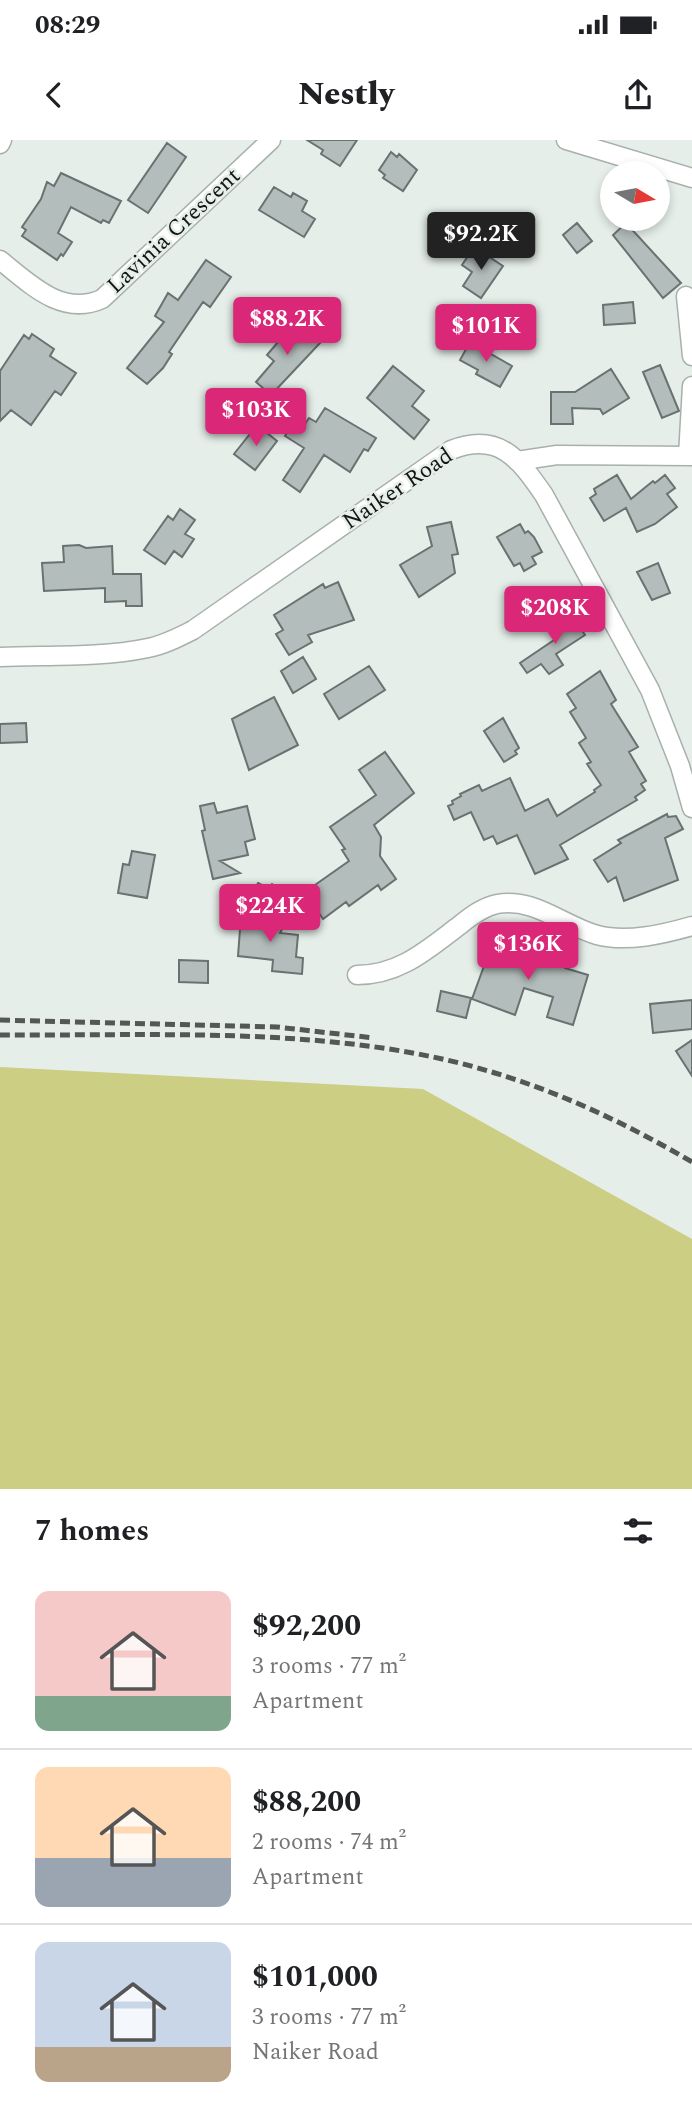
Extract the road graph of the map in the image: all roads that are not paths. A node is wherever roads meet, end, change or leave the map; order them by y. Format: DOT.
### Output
graph roads {
  1 [pos="271,140"];
  2 [pos="566,140"];
  3 [pos="692,178"];
  4 [pos="0,260"];
  5 [pos="686,296"];
  6 [pos="692,356"];
  7 [pos="692,386"];
  8 [pos="690,456"];
  9 [pos="517,461"];
  10 [pos="0,657"];
  11 [pos="692,808"];
  12 [pos="692,926"];
  13 [pos="357,975"];
  1 -- 4 [label="street, Lavinia Crescent"];
  2 -- 3 [label="street"];
  5 -- 6 [label="street"];
  7 -- 8 [label="street"];
  8 -- 9 [label="street"];
  9 -- 10 [label="street, Naiker Road"];
  9 -- 11 [label="street, Naiker Road"];
  12 -- 13 [label="street"];
}
